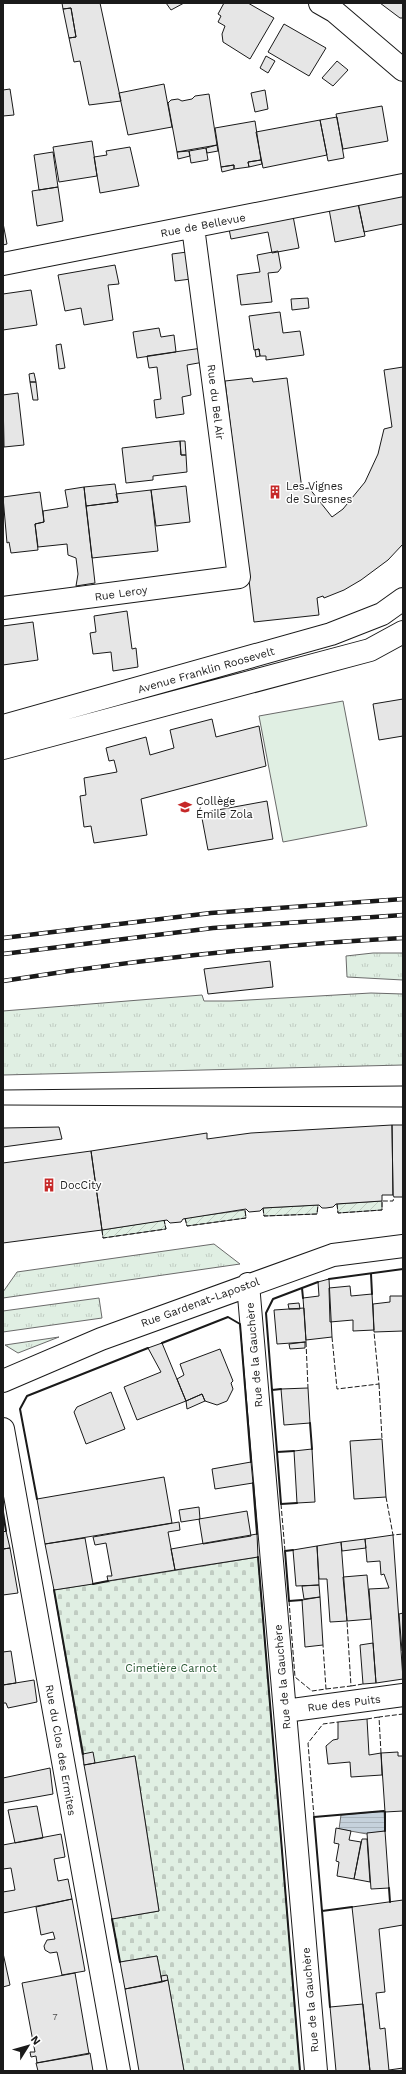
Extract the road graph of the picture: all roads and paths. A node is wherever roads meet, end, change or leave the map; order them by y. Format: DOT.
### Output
graph roads {
  1 [pos="320,3"];
  2 [pos="403,70"];
  3 [pos="403,185"];
  4 [pos="193,227"];
  5 [pos="3,264"];
  6 [pos="239,577"];
  7 [pos="403,599"];
  8 [pos="3,608"];
  9 [pos="403,632"];
  10 [pos="3,726"];
  11 [pos="3,748"];
  12 [pos="403,1246"];
  13 [pos="248,1284"];
  14 [pos="3,1381"];
  15 [pos="3,1429"];
  16 [pos="403,1695"];
  17 [pos="285,1711"];
  18 [pos="119,2071"];
  19 [pos="316,2071"];
  1 -- 2 [label="street"];
  3 -- 4 [label="street, Rue de Bellevue"];
  4 -- 5 [label="street, Rue de Bellevue"];
  4 -- 6 [label="street, Rue du Bel Air"];
  6 -- 8 [label="street, Rue Leroy"];
  7 -- 10 [label="street, Avenue Franklin Roosevelt"];
  9 -- 11 [label="street, Avenue Franklin Roosevelt"];
  12 -- 13 [label="street, Rue Gardenat-Lapostol"];
  13 -- 14 [label="street, Rue Gardenat-Lapostol"];
  13 -- 17 [label="street, Rue de la Gauchère"];
  15 -- 18 [label="street, Rue du Clos des Ermites"];
  16 -- 17 [label="street, Rue des Puits"];
  17 -- 19 [label="street, Rue de la Gauchère"];
}
